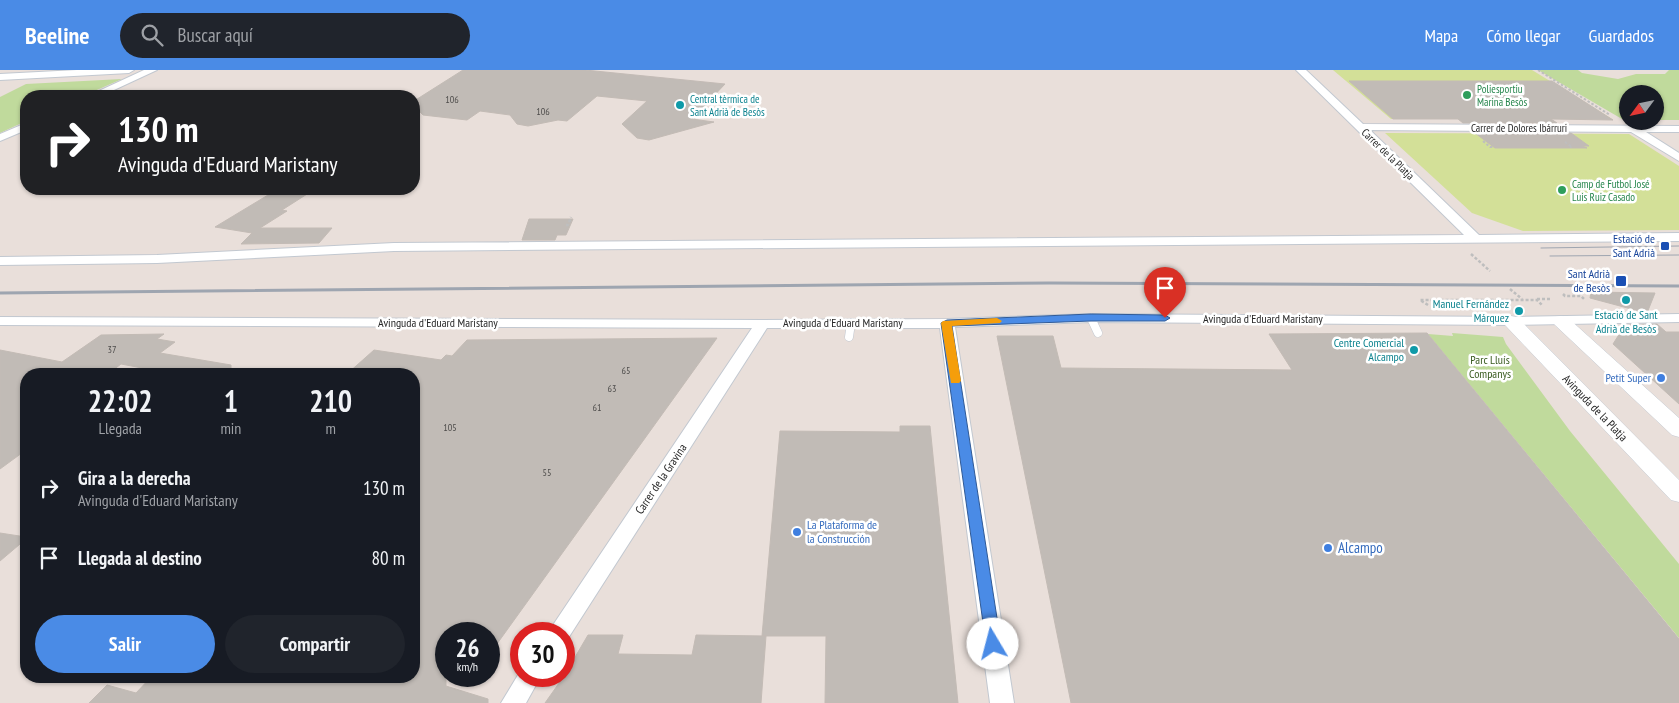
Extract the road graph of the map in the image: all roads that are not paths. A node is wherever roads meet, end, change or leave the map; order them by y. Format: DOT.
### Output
graph roads {
  1 [pos="129,70"];
  2 [pos="152,70"];
  3 [pos="1301,70"];
  4 [pos="0,77"];
  5 [pos="107,90"];
  6 [pos="1360,127"];
  7 [pos="1619,128"];
  8 [pos="20,129"];
  9 [pos="1664,129"];
  10 [pos="1679,129"];
  11 [pos="1635,130"];
  12 [pos="0,138"];
  13 [pos="1679,158"];
  14 [pos="1679,237"];
  15 [pos="1475,238"];
  16 [pos="99,260"];
  17 [pos="0,261"];
  18 [pos="1091,318"];
  19 [pos="1679,318"];
  20 [pos="1561,321"];
  21 [pos="1511,322"];
  22 [pos="2,323"];
  23 [pos="947,323"];
  24 [pos="762,324"];
  25 [pos="1098,333"];
  26 [pos="1679,430"];
  27 [pos="1679,494"];
  28 [pos="567,622"];
  29 [pos="523,687"];
  30 [pos="513,703"];
  31 [pos="1002,703"];
  1 -- 4 [label="street"];
  2 -- 5 [label="street"];
  3 -- 6 [label="street, Carrer de la Platja"];
  6 -- 7 [label="street, Carrer de Dolores Ibárruri"];
  6 -- 15 [label="street, Carrer de la Platja"];
  8 -- 12 [label="street"];
  9 -- 10 [label="street, Carrer de Dolores Ibárruri"];
  11 -- 13 [label="street"];
  14 -- 15 [label="street"];
  15 -- 16 [label="street"];
  16 -- 17 [label="street"];
  18 -- 21 [label="street, Avinguda d'Eduard Maristany"];
  18 -- 23 [label="street, Avinguda d'Eduard Maristany"];
  18 -- 25 [label="lane"];
  19 -- 20 [label="street, Avinguda d'Eduard Maristany"];
  20 -- 21 [label="street, Avinguda d'Eduard Maristany"];
  20 -- 26 [label="street"];
  21 -- 27 [label="street, Avinguda de la Platja"];
  22 -- 24 [label="street, Avinguda d'Eduard Maristany"];
  23 -- 24 [label="street, Avinguda d'Eduard Maristany"];
  23 -- 31 [label="street"];
  24 -- 28 [label="street, Carrer de la Gravina"];
  29 -- 30 [label="street"];
}
